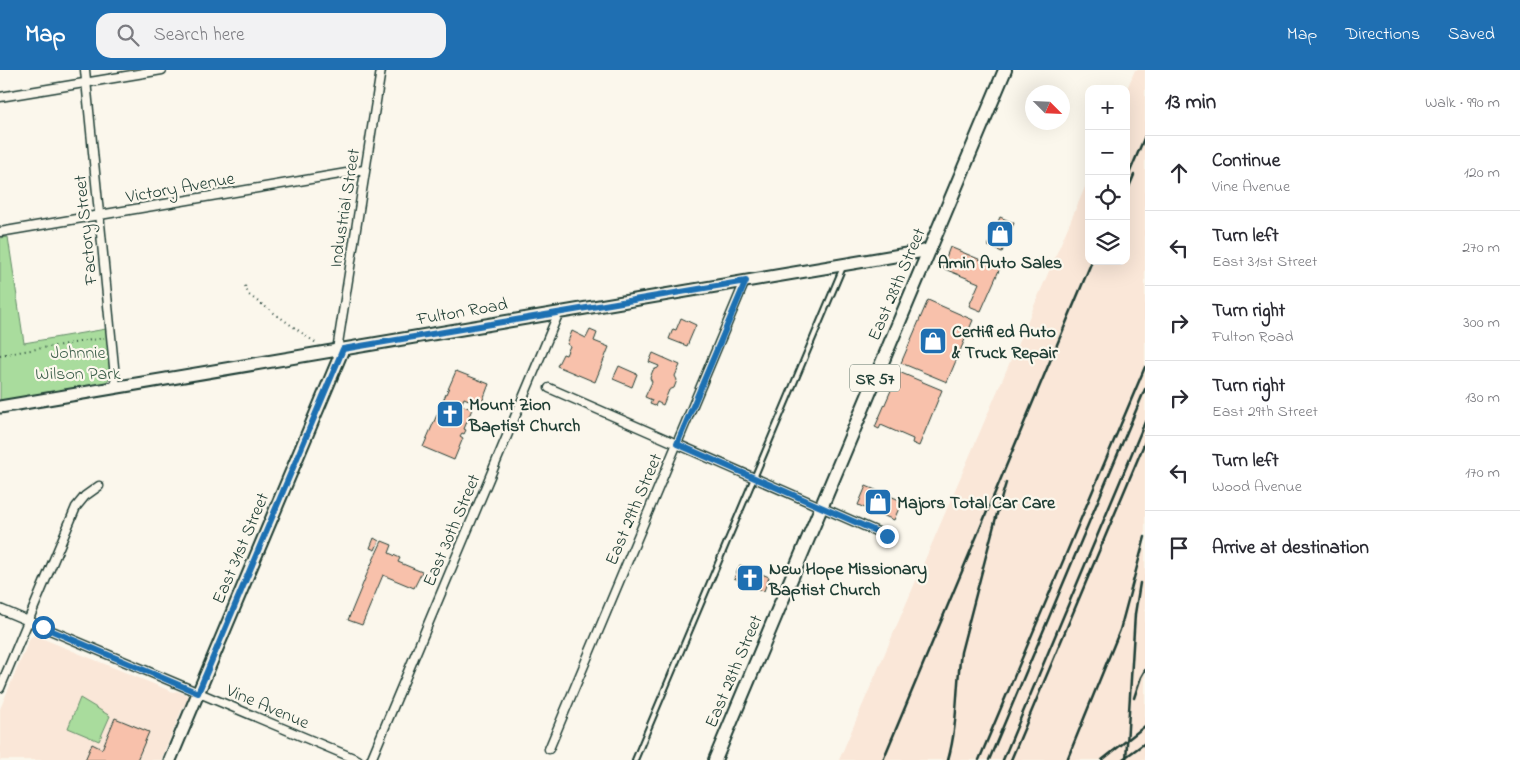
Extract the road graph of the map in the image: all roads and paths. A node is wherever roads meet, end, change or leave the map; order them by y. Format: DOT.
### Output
graph roads {
  1 [pos="85,70"];
  2 [pos="162,70"];
  3 [pos="381,70"];
  4 [pos="1005,70"];
  5 [pos="86,83"];
  6 [pos="0,97"];
  7 [pos="364,170"];
  8 [pos="98,216"];
  9 [pos="0,232"];
  10 [pos="930,250"];
  11 [pos="844,264"];
  12 [pos="746,281"];
  13 [pos="245,286"];
  14 [pos="559,312"];
  15 [pos="112,337"];
  16 [pos="318,344"];
  17 [pos="340,350"];
  18 [pos="0,355"];
  19 [pos="116,388"];
  20 [pos="549,388"];
  21 [pos="0,407"];
  22 [pos="677,444"];
  23 [pos="754,477"];
  24 [pos="99,486"];
  25 [pos="821,507"];
  26 [pos="887,536"];
  27 [pos="0,609"];
  28 [pos="28,621"];
  29 [pos="0,688"];
  30 [pos="198,693"];
  31 [pos="549,749"];
  32 [pos="170,760"];
  33 [pos="358,760"];
  34 [pos="371,760"];
  35 [pos="635,760"];
  36 [pos="715,760"];
  1 -- 5 [label="street, Factory Street"];
  2 -- 5 [label="street"];
  3 -- 7 [label="street, Industrial Street"];
  4 -- 10 [label="main road, East 28th Street / SR 57"];
  5 -- 6 [label="street"];
  5 -- 8 [label="street, Factory Street"];
  7 -- 8 [label="street, Victory Avenue"];
  7 -- 17 [label="street, Industrial Street"];
  8 -- 9 [label="street, Victory Avenue"];
  8 -- 15 [label="street, Factory Street"];
  10 -- 11 [label="street, Fulton Road"];
  10 -- 25 [label="main road, East 28th Street / SR 57"];
  11 -- 12 [label="street, Fulton Road"];
  11 -- 23 [label="lane"];
  12 -- 14 [label="street, Fulton Road"];
  12 -- 22 [label="street, East 29th Street"];
  13 -- 16 [label="path"];
  14 -- 17 [label="street, Fulton Road"];
  14 -- 34 [label="street, East 30th Street"];
  15 -- 18 [label="path"];
  15 -- 19 [label="street, Factory Street"];
  17 -- 19 [label="street, Fulton Road"];
  17 -- 30 [label="street, East 31st Street"];
  19 -- 21 [label="street, Fulton Road"];
  20 -- 22 [label="street"];
  22 -- 23 [label="street"];
  22 -- 31 [label="street, East 29th Street"];
  23 -- 25 [label="street"];
  23 -- 35 [label="lane"];
  24 -- 28 [label="street"];
  25 -- 26 [label="street"];
  25 -- 36 [label="main road, East 28th Street / SR 57"];
  27 -- 28 [label="street, Vine Avenue"];
  28 -- 29 [label="street"];
  28 -- 30 [label="street, Vine Avenue"];
  30 -- 32 [label="street, East 31st Street"];
  30 -- 33 [label="street, Vine Avenue"];
}
